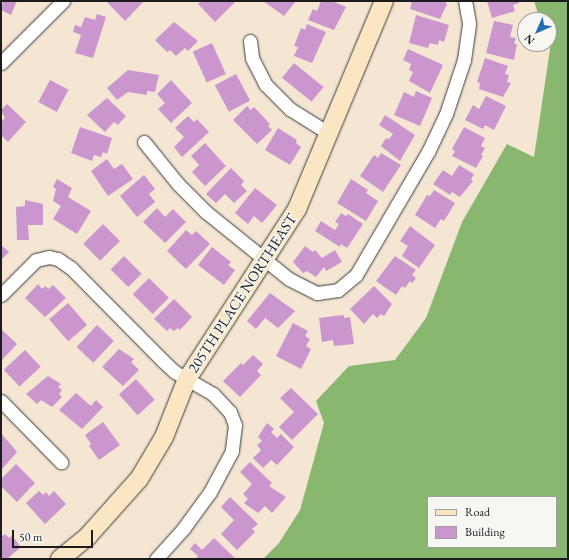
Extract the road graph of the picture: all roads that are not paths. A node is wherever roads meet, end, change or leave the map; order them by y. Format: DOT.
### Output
graph roads {
  1 [pos="63,1"];
  2 [pos="384,1"];
  3 [pos="465,1"];
  4 [pos="250,41"];
  5 [pos="1,64"];
  6 [pos="330,134"];
  7 [pos="144,142"];
  8 [pos="265,260"];
  9 [pos="1,295"];
  10 [pos="187,379"];
  11 [pos="1,401"];
  12 [pos="61,462"];
  13 [pos="60,559"];
  14 [pos="156,559"];
  1 -- 5 [label="street"];
  2 -- 6 [label="street, 205TH PLACE NORTHEAST"];
  3 -- 8 [label="street"];
  4 -- 6 [label="street"];
  6 -- 8 [label="street, 205TH PLACE NORTHEAST"];
  7 -- 8 [label="street"];
  8 -- 10 [label="street, 205TH PLACE NORTHEAST"];
  9 -- 10 [label="street"];
  10 -- 13 [label="street, 205TH PLACE NORTHEAST"];
  10 -- 14 [label="street"];
  11 -- 12 [label="street"];
}
